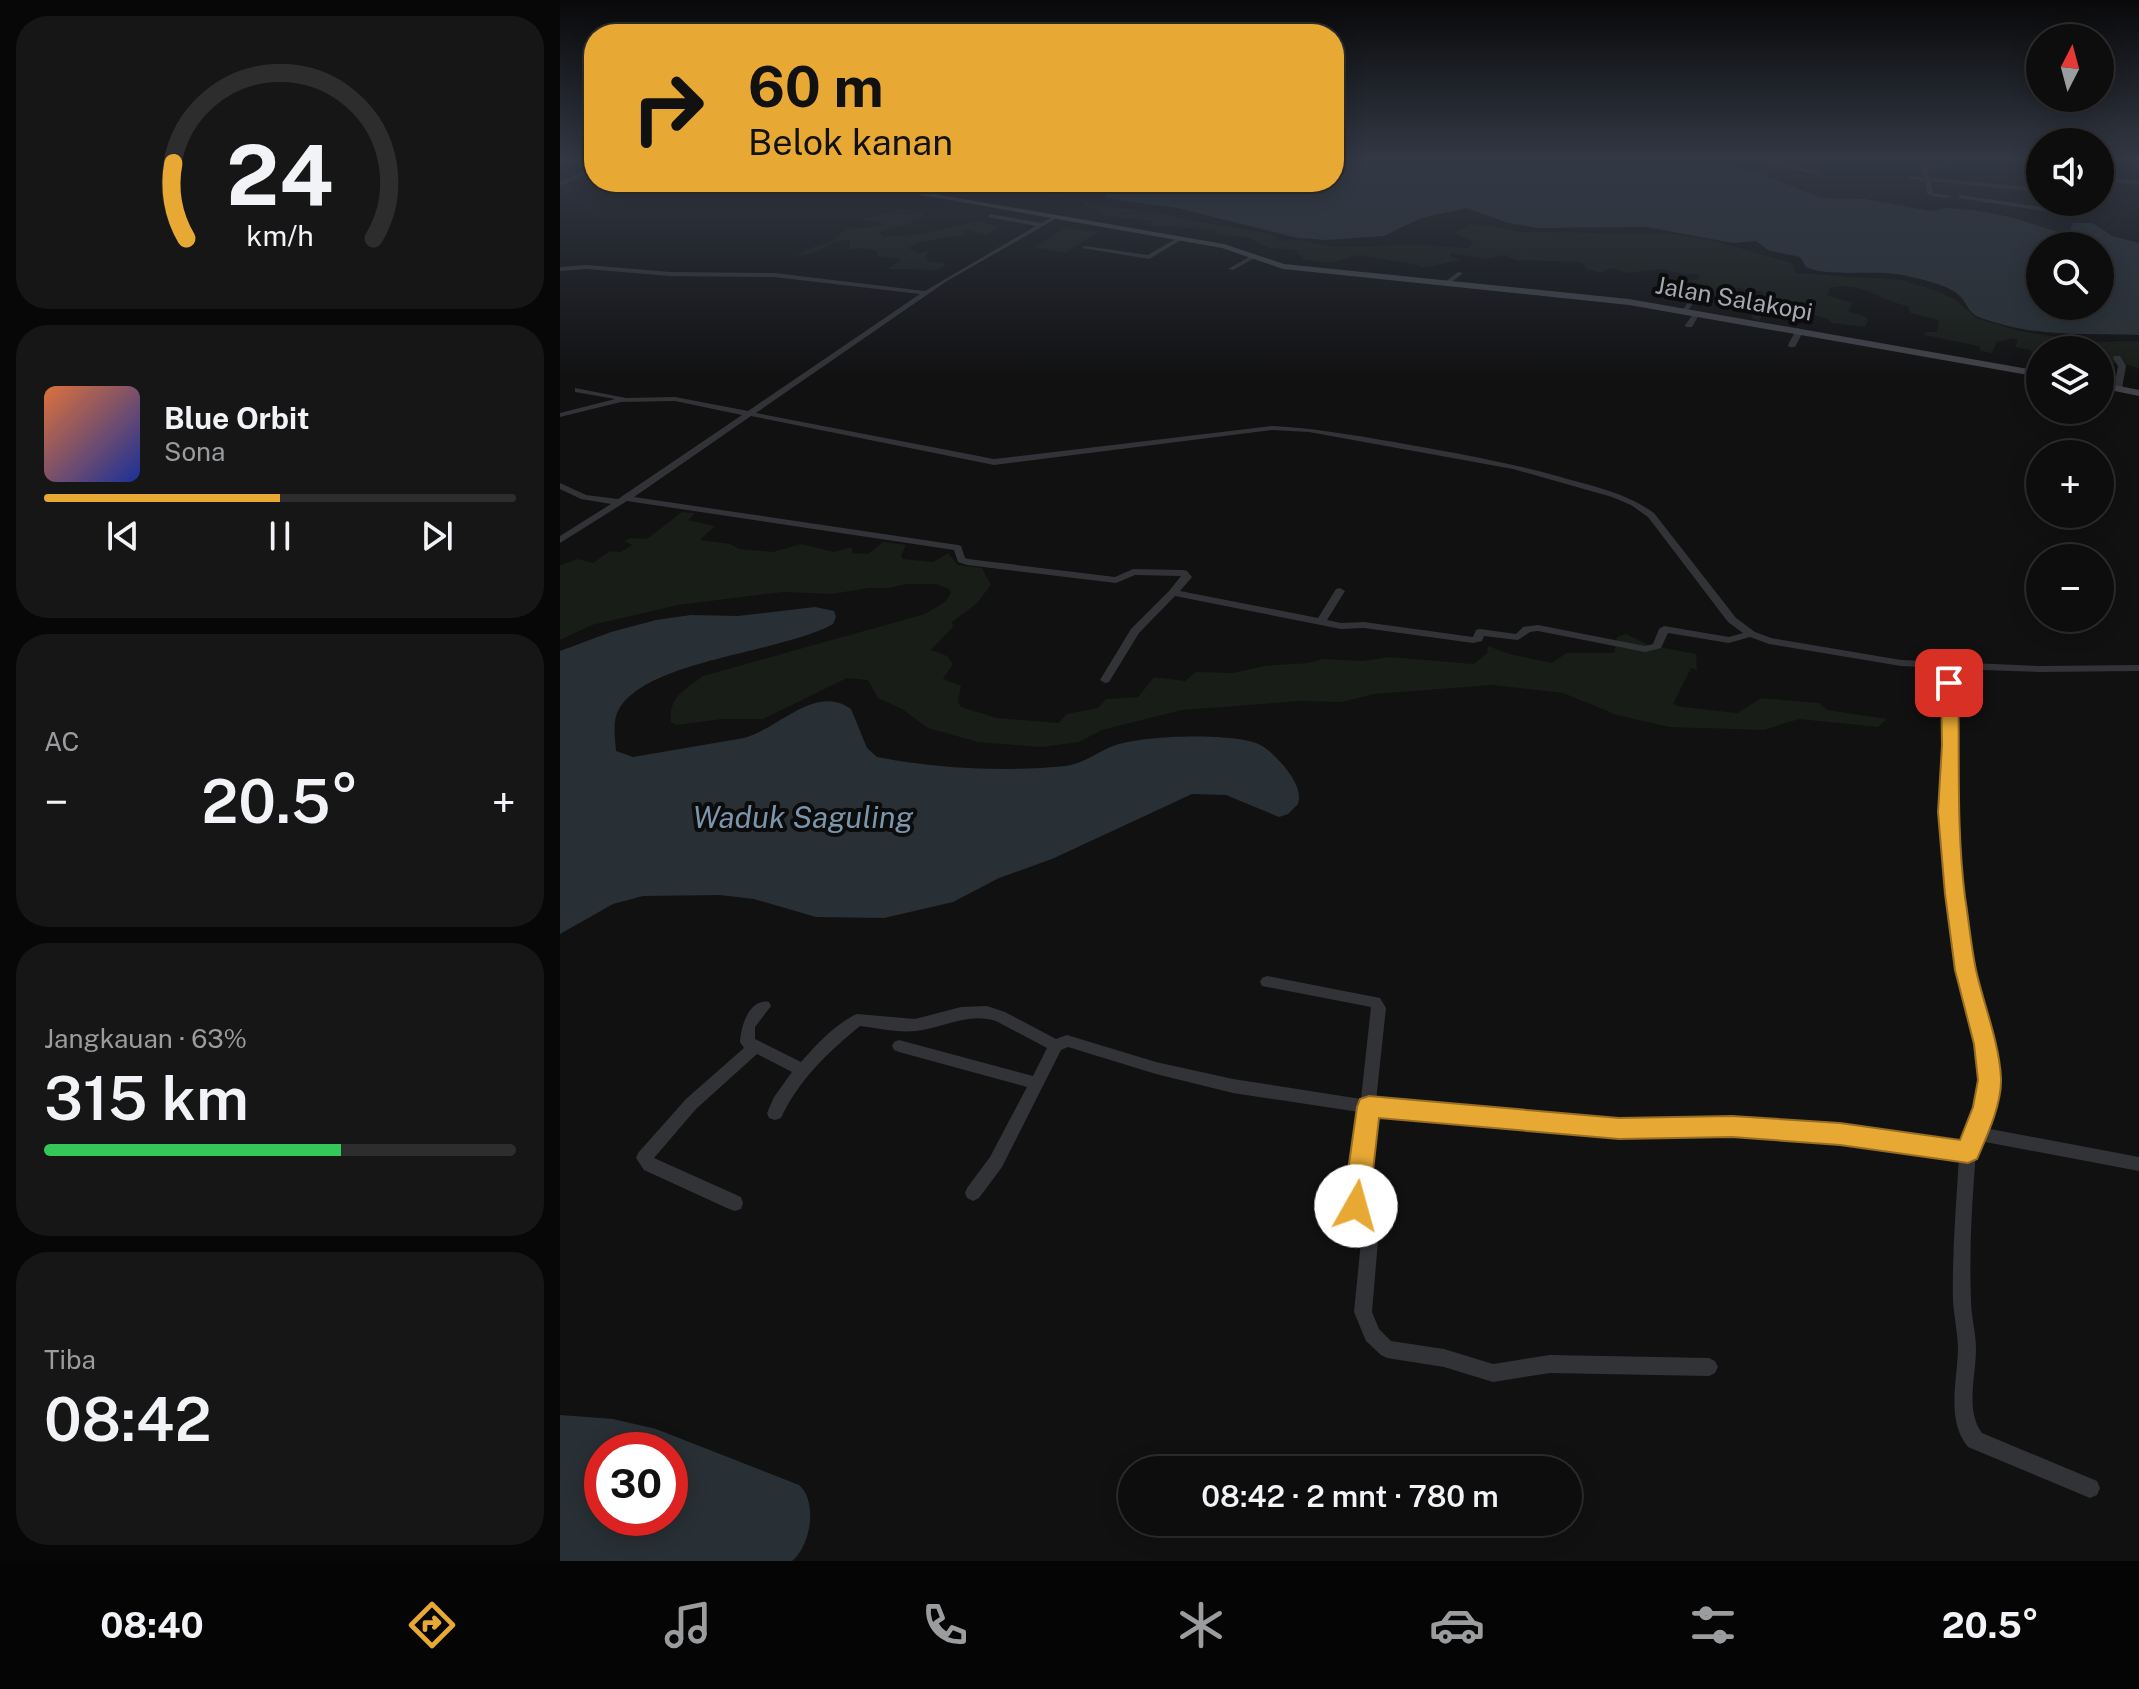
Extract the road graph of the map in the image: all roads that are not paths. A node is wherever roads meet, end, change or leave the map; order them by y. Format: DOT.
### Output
graph roads {
  1 [pos="1029,232"];
  2 [pos="1139,232"];
  3 [pos="1179,239"];
  4 [pos="1085,248"];
  5 [pos="1253,257"];
  6 [pos="560,269"];
  7 [pos="1231,269"];
  8 [pos="1460,273"];
  9 [pos="1447,283"];
  10 [pos="926,293"];
  11 [pos="1694,297"];
  12 [pos="1685,311"];
  13 [pos="1697,313"];
  14 [pos="1689,325"];
  15 [pos="1800,330"];
  16 [pos="1792,345"];
  17 [pos="2117,358"];
  18 [pos="2026,371"];
  19 [pos="2114,387"];
  20 [pos="2118,388"];
  21 [pos="578,390"];
  22 [pos="2139,393"];
  23 [pos="607,395"];
  24 [pos="627,400"];
  25 [pos="587,405"];
  26 [pos="748,414"];
  27 [pos="560,415"];
  28 [pos="560,486"];
  29 [pos="622,500"];
  30 [pos="560,540"];
  31 [pos="1340,591"];
  32 [pos="1173,593"];
  33 [pos="1321,622"];
  34 [pos="1751,634"];
  35 [pos="1948,665"];
  36 [pos="2139,668"];
  37 [pos="1105,680"];
  38 [pos="1267,982"];
  39 [pos="764,1006"];
  40 [pos="899,1046"];
  41 [pos="1056,1046"];
  42 [pos="755,1047"];
  43 [pos="804,1071"];
  44 [pos="1035,1083"];
  45 [pos="1369,1107"];
  46 [pos="775,1113"];
  47 [pos="1976,1133"];
  48 [pos="1968,1152"];
  49 [pos="2139,1164"];
  50 [pos="973,1193"];
  51 [pos="735,1203"];
  52 [pos="1709,1367"];
  53 [pos="2090,1488"];
  1 -- 10 [label="street"];
  2 -- 3 [label="street, Jalan Salakopi"];
  3 -- 4 [label="street"];
  3 -- 5 [label="street, Jalan Salakopi"];
  5 -- 7 [label="street"];
  5 -- 9 [label="street, Jalan Salakopi"];
  6 -- 10 [label="street"];
  8 -- 9 [label="street"];
  9 -- 12 [label="street, Jalan Salakopi"];
  10 -- 26 [label="street"];
  11 -- 12 [label="street"];
  12 -- 13 [label="street, Jalan Salakopi"];
  13 -- 14 [label="street"];
  13 -- 15 [label="street, Jalan Salakopi"];
  15 -- 16 [label="street"];
  15 -- 18 [label="street, Jalan Salakopi"];
  17 -- 20 [label="street"];
  19 -- 20 [label="street"];
  20 -- 22 [label="street"];
  21 -- 23 [label="street"];
  23 -- 24 [label="street"];
  23 -- 25 [label="street"];
  24 -- 26 [label="street"];
  24 -- 27 [label="street"];
  26 -- 29 [label="street"];
  26 -- 34 [label="street"];
  28 -- 29 [label="street"];
  29 -- 30 [label="street"];
  29 -- 32 [label="street"];
  31 -- 33 [label="street"];
  32 -- 33 [label="street"];
  32 -- 37 [label="street"];
  33 -- 34 [label="street"];
  34 -- 35 [label="street"];
  35 -- 36 [label="street"];
  35 -- 47 [label="street"];
  38 -- 45 [label="street"];
  39 -- 42 [label="street"];
  40 -- 44 [label="street"];
  41 -- 43 [label="street"];
  41 -- 44 [label="street"];
  41 -- 45 [label="street"];
  42 -- 43 [label="street"];
  42 -- 51 [label="street"];
  43 -- 46 [label="street"];
  44 -- 50 [label="street"];
  45 -- 48 [label="street"];
  45 -- 52 [label="street"];
  47 -- 48 [label="street"];
  47 -- 49 [label="street"];
  48 -- 53 [label="street"];
}
